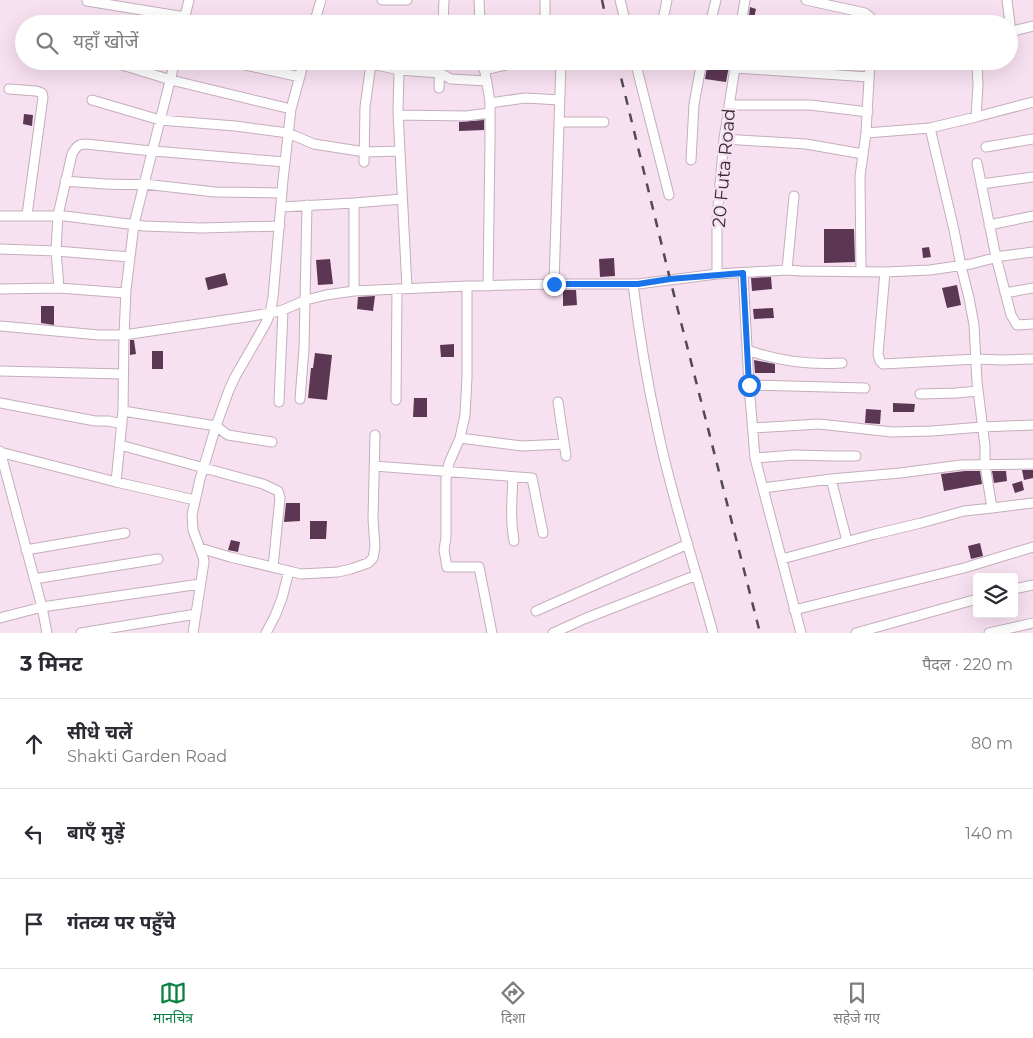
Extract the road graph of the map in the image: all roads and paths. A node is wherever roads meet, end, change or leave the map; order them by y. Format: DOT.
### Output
graph roads {
  1 [pos="189,0"];
  2 [pos="321,0"];
  3 [pos="382,0"];
  4 [pos="407,0"];
  5 [pos="444,0"];
  6 [pos="479,0"];
  7 [pos="545,0"];
  8 [pos="620,0"];
  9 [pos="668,0"];
  10 [pos="716,0"];
  11 [pos="745,0"];
  12 [pos="806,0"];
  13 [pos="1007,0"];
  14 [pos="87,1"];
  15 [pos="155,15"];
  16 [pos="185,15"];
  17 [pos="316,15"];
  18 [pos="443,15"];
  19 [pos="480,15"];
  20 [pos="545,15"];
  21 [pos="624,15"];
  22 [pos="664,15"];
  23 [pos="712,15"];
  24 [pos="742,15"];
  25 [pos="867,15"];
  26 [pos="1008,15"];
  27 [pos="1033,26"];
  28 [pos="1018,30"];
  29 [pos="138,70"];
  30 [pos="173,70"];
  31 [pos="268,70"];
  32 [pos="302,70"];
  33 [pos="370,70"];
  34 [pos="400,70"];
  35 [pos="484,70"];
  36 [pos="561,70"];
  37 [pos="637,70"];
  38 [pos="700,70"];
  39 [pos="734,70"];
  40 [pos="787,70"];
  41 [pos="869,70"];
  42 [pos="977,70"];
  43 [pos="440,73"];
  44 [pos="300,77"];
  45 [pos="869,78"];
  46 [pos="171,80"];
  47 [pos="486,81"];
  48 [pos="439,88"];
  49 [pos="9,89"];
  50 [pos="92,100"];
  51 [pos="560,100"];
  52 [pos="1033,102"];
  53 [pos="490,103"];
  54 [pos="729,105"];
  55 [pos="291,109"];
  56 [pos="868,112"];
  57 [pos="490,113"];
  58 [pos="398,115"];
  59 [pos="976,117"];
  60 [pos="160,120"];
  61 [pos="560,122"];
  62 [pos="604,122"];
  63 [pos="930,128"];
  64 [pos="288,133"];
  65 [pos="866,133"];
  66 [pos="724,138"];
  67 [pos="1033,139"];
  68 [pos="986,148"];
  69 [pos="152,151"];
  70 [pos="400,151"];
  71 [pos="364,152"];
  72 [pos="863,154"];
  73 [pos="691,160"];
  74 [pos="285,162"];
  75 [pos="364,162"];
  76 [pos="977,163"];
  77 [pos="1033,177"];
  78 [pos="65,181"];
  79 [pos="144,184"];
  80 [pos="981,184"];
  81 [pos="282,193"];
  82 [pos="669,196"];
  83 [pos="794,196"];
  84 [pos="402,199"];
  85 [pos="354,204"];
  86 [pos="307,205"];
  87 [pos="281,206"];
  88 [pos="27,215"];
  89 [pos="58,215"];
  90 [pos="0,216"];
  91 [pos="1033,216"];
  92 [pos="134,224"];
  93 [pos="989,225"];
  94 [pos="280,226"];
  95 [pos="0,249"];
  96 [pos="56,252"];
  97 [pos="1033,252"];
  98 [pos="130,257"];
  99 [pos="996,257"];
  100 [pos="961,266"];
  101 [pos="786,270"];
  102 [pos="861,272"];
  103 [pos="885,272"];
  104 [pos="743,273"];
  105 [pos="717,274"];
  106 [pos="554,284"];
  107 [pos="633,284"];
  108 [pos="467,286"];
  109 [pos="488,286"];
  110 [pos="59,288"];
  111 [pos="407,288"];
  112 [pos="1033,288"];
  113 [pos="0,289"];
  114 [pos="397,289"];
  115 [pos="354,290"];
  116 [pos="125,293"];
  117 [pos="1005,293"];
  118 [pos="306,300"];
  119 [pos="283,310"];
  120 [pos="270,313"];
  121 [pos="1033,324"];
  122 [pos="0,326"];
  123 [pos="124,335"];
  124 [pos="748,350"];
  125 [pos="977,359"];
  126 [pos="1033,359"];
  127 [pos="842,363"];
  128 [pos="0,371"];
  129 [pos="123,374"];
  130 [pos="749,385"];
  131 [pos="865,388"];
  132 [pos="978,391"];
  133 [pos="920,394"];
  134 [pos="300,398"];
  135 [pos="396,400"];
  136 [pos="279,402"];
  137 [pos="558,402"];
  138 [pos="0,403"];
  139 [pos="123,411"];
  140 [pos="122,424"];
  141 [pos="1033,425"];
  142 [pos="216,426"];
  143 [pos="982,427"];
  144 [pos="753,428"];
  145 [pos="375,435"];
  146 [pos="460,438"];
  147 [pos="272,442"];
  148 [pos="564,444"];
  149 [pos="120,445"];
  150 [pos="0,452"];
  151 [pos="566,456"];
  152 [pos="856,456"];
  153 [pos="756,458"];
  154 [pos="1033,464"];
  155 [pos="986,465"];
  156 [pos="374,466"];
  157 [pos="203,468"];
  158 [pos="447,471"];
  159 [pos="514,477"];
  160 [pos="831,478"];
  161 [pos="116,482"];
  162 [pos="762,488"];
  163 [pos="196,500"];
  164 [pos="1033,503"];
  165 [pos="992,508"];
  166 [pos="543,532"];
  167 [pos="125,533"];
  168 [pos="514,541"];
  169 [pos="847,541"];
  170 [pos="688,544"];
  171 [pos="1033,547"];
  172 [pos="200,548"];
  173 [pos="26,550"];
  174 [pos="158,558"];
  175 [pos="782,558"];
  176 [pos="273,567"];
  177 [pos="289,571"];
  178 [pos="697,575"];
  179 [pos="34,579"];
  180 [pos="200,584"];
  181 [pos="1033,584"];
  182 [pos="1018,588"];
  183 [pos="973,600"];
  184 [pos="42,607"];
  185 [pos="794,610"];
  186 [pos="536,611"];
  187 [pos="196,614"];
  188 [pos="0,618"];
  189 [pos="1033,623"];
  190 [pos="47,633"];
  191 [pos="81,633"];
  192 [pos="193,633"];
  193 [pos="266,633"];
  194 [pos="492,633"];
  195 [pos="553,633"];
  196 [pos="713,633"];
  197 [pos="800,633"];
  198 [pos="856,633"];
  199 [pos="989,633"];
  1 -- 16 [label="street"];
  2 -- 17 [label="street"];
  3 -- 4 [label="street"];
  5 -- 18 [label="street"];
  6 -- 19 [label="street"];
  7 -- 20 [label="street"];
  8 -- 21 [label="street"];
  9 -- 22 [label="street"];
  10 -- 23 [label="street"];
  11 -- 24 [label="street"];
  12 -- 25 [label="street"];
  13 -- 26 [label="street"];
  14 -- 15 [label="street"];
  27 -- 28 [label="street"];
  29 -- 46 [label="street"];
  30 -- 46 [label="street"];
  31 -- 44 [label="street"];
  32 -- 44 [label="street"];
  33 -- 71 [label="street"];
  34 -- 43 [label="street"];
  34 -- 58 [label="street"];
  35 -- 47 [label="street"];
  36 -- 51 [label="street"];
  37 -- 82 [label="street"];
  38 -- 73 [label="street"];
  39 -- 54 [label="street, 20 Futa Road"];
  40 -- 45 [label="street"];
  41 -- 45 [label="street"];
  42 -- 59 [label="street"];
  43 -- 47 [label="street"];
  43 -- 48 [label="street"];
  44 -- 55 [label="street"];
  45 -- 56 [label="street"];
  46 -- 55 [label="street"];
  46 -- 60 [label="street"];
  47 -- 53 [label="street"];
  49 -- 88 [label="street"];
  50 -- 60 [label="street"];
  51 -- 53 [label="street"];
  51 -- 61 [label="street"];
  52 -- 59 [label="street"];
  53 -- 57 [label="street"];
  54 -- 56 [label="street"];
  54 -- 66 [label="street, 20 Futa Road"];
  55 -- 64 [label="street"];
  56 -- 65 [label="street"];
  57 -- 58 [label="street"];
  57 -- 109 [label="street"];
  58 -- 70 [label="street"];
  59 -- 63 [label="street"];
  60 -- 64 [label="street"];
  60 -- 69 [label="street"];
  61 -- 62 [label="street"];
  61 -- 106 [label="street"];
  63 -- 65 [label="street"];
  63 -- 100 [label="street"];
  64 -- 71 [label="street"];
  64 -- 74 [label="street"];
  65 -- 72 [label="street"];
  66 -- 72 [label="street"];
  66 -- 105 [label="street, 20 Futa Road"];
  67 -- 68 [label="street"];
  69 -- 74 [label="street"];
  69 -- 78 [label="street"];
  69 -- 79 [label="street"];
  70 -- 71 [label="street"];
  70 -- 84 [label="street"];
  71 -- 75 [label="street"];
  72 -- 102 [label="street"];
  74 -- 81 [label="street"];
  76 -- 80 [label="street"];
  77 -- 80 [label="street"];
  78 -- 79 [label="street"];
  78 -- 89 [label="street"];
  79 -- 81 [label="street"];
  79 -- 92 [label="street"];
  80 -- 93 [label="street"];
  81 -- 87 [label="street"];
  83 -- 101 [label="street"];
  84 -- 85 [label="street"];
  84 -- 111 [label="street"];
  85 -- 86 [label="street"];
  85 -- 115 [label="street"];
  86 -- 87 [label="street"];
  86 -- 118 [label="street"];
  87 -- 94 [label="street"];
  88 -- 89 [label="street"];
  88 -- 90 [label="street"];
  89 -- 92 [label="street"];
  89 -- 96 [label="street"];
  91 -- 93 [label="street"];
  92 -- 94 [label="street"];
  92 -- 98 [label="street"];
  93 -- 99 [label="street"];
  94 -- 120 [label="street"];
  95 -- 96 [label="street"];
  96 -- 98 [label="street"];
  96 -- 110 [label="street"];
  97 -- 99 [label="street"];
  98 -- 116 [label="street"];
  99 -- 100 [label="street"];
  99 -- 117 [label="street"];
  100 -- 103 [label="street"];
  100 -- 125 [label="street"];
  101 -- 102 [label="street"];
  101 -- 104 [label="street"];
  102 -- 103 [label="street"];
  103 -- 125 [label="street"];
  104 -- 105 [label="street"];
  104 -- 124 [label="street"];
  105 -- 107 [label="street"];
  106 -- 107 [label="street"];
  106 -- 109 [label="street"];
  107 -- 170 [label="street"];
  108 -- 109 [label="street"];
  108 -- 111 [label="street"];
  108 -- 146 [label="street"];
  110 -- 113 [label="street"];
  110 -- 116 [label="street"];
  111 -- 114 [label="street"];
  112 -- 117 [label="street"];
  114 -- 115 [label="street"];
  114 -- 135 [label="street"];
  115 -- 118 [label="street"];
  116 -- 123 [label="street"];
  117 -- 121 [label="street"];
  118 -- 119 [label="street"];
  118 -- 134 [label="street"];
  119 -- 120 [label="street"];
  119 -- 136 [label="street"];
  120 -- 123 [label="street"];
  120 -- 142 [label="street"];
  122 -- 123 [label="street"];
  123 -- 129 [label="street"];
  124 -- 127 [label="street"];
  124 -- 130 [label="street"];
  125 -- 126 [label="street"];
  125 -- 132 [label="street"];
  128 -- 129 [label="street"];
  129 -- 139 [label="street"];
  130 -- 131 [label="street"];
  130 -- 144 [label="street"];
  132 -- 133 [label="street"];
  132 -- 143 [label="street"];
  137 -- 148 [label="street"];
  138 -- 140 [label="street"];
  139 -- 140 [label="street"];
  139 -- 142 [label="street"];
  140 -- 149 [label="street"];
  141 -- 143 [label="street"];
  142 -- 147 [label="street"];
  142 -- 157 [label="street"];
  143 -- 144 [label="street"];
  143 -- 155 [label="street"];
  144 -- 153 [label="street"];
  145 -- 156 [label="street"];
  146 -- 148 [label="street"];
  146 -- 158 [label="street"];
  148 -- 151 [label="street"];
  149 -- 157 [label="street"];
  149 -- 161 [label="street"];
  150 -- 161 [label="street"];
  150 -- 173 [label="street"];
  152 -- 153 [label="street"];
  153 -- 162 [label="street"];
  154 -- 155 [label="street"];
  155 -- 160 [label="street"];
  155 -- 165 [label="street"];
  156 -- 158 [label="street"];
  156 -- 177 [label="street"];
  157 -- 163 [label="street"];
  157 -- 176 [label="street"];
  158 -- 159 [label="street"];
  158 -- 194 [label="street"];
  159 -- 166 [label="street"];
  159 -- 168 [label="street"];
  160 -- 162 [label="street"];
  160 -- 169 [label="street"];
  161 -- 163 [label="street"];
  162 -- 175 [label="street"];
  163 -- 172 [label="street"];
  164 -- 165 [label="street"];
  165 -- 169 [label="street"];
  167 -- 173 [label="street"];
  169 -- 175 [label="street"];
  170 -- 178 [label="street"];
  170 -- 186 [label="street"];
  171 -- 185 [label="street"];
  172 -- 176 [label="street"];
  172 -- 180 [label="street"];
  173 -- 179 [label="street"];
  174 -- 179 [label="street"];
  175 -- 185 [label="street"];
  176 -- 177 [label="street"];
  177 -- 193 [label="street"];
  178 -- 195 [label="street"];
  178 -- 196 [label="street"];
  179 -- 184 [label="street"];
  180 -- 184 [label="street"];
  180 -- 187 [label="street"];
  181 -- 182 [label="street"];
  183 -- 198 [label="street"];
  184 -- 188 [label="street"];
  184 -- 190 [label="street"];
  185 -- 197 [label="street"];
  187 -- 191 [label="street"];
  187 -- 192 [label="street"];
  189 -- 199 [label="street"];
}
